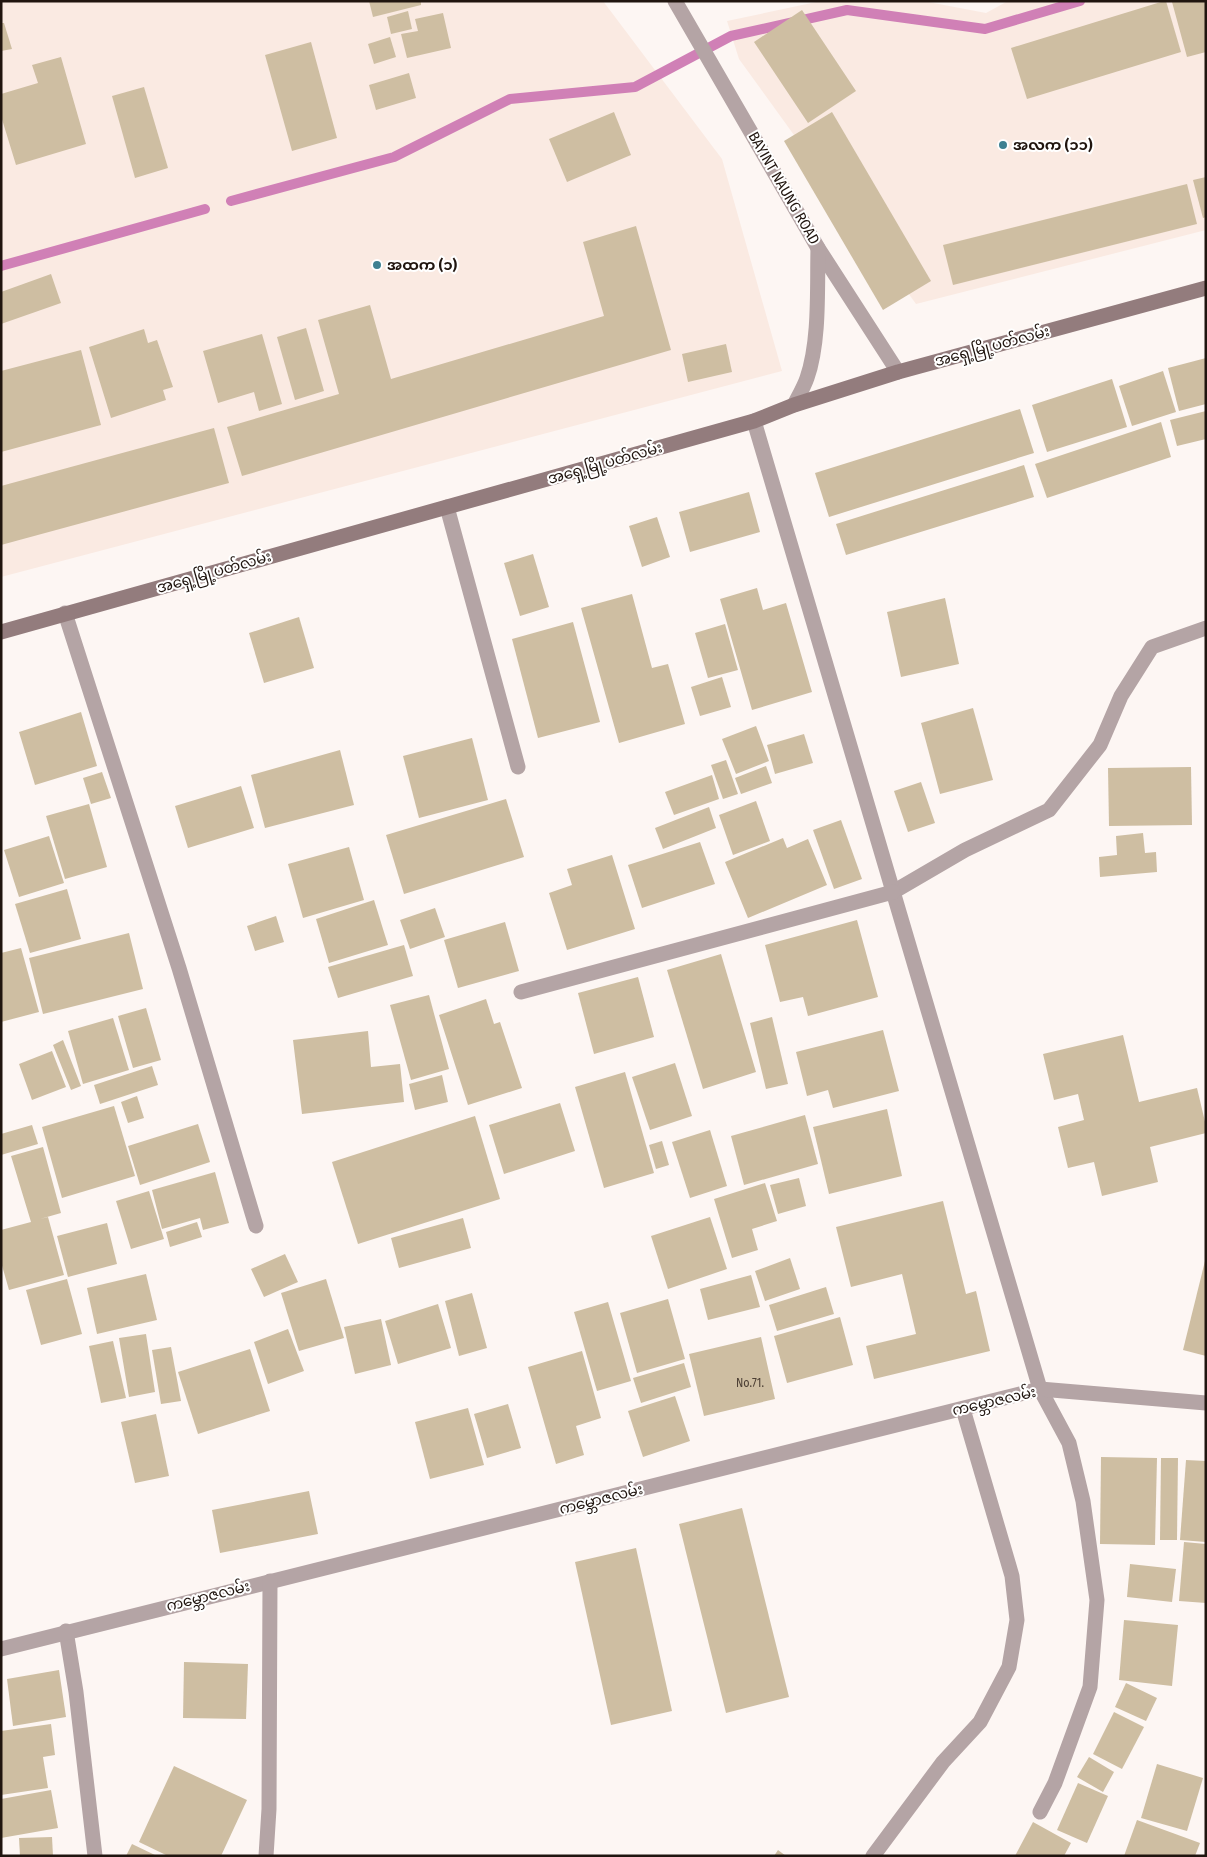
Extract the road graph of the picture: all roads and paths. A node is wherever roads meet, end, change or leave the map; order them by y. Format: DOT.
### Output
graph roads {
  1 [pos="675,1"];
  2 [pos="818,248"];
  3 [pos="1206,288"];
  4 [pos="898,372"];
  5 [pos="794,406"];
  6 [pos="754,421"];
  7 [pos="447,507"];
  8 [pos="65,614"];
  9 [pos="1206,628"];
  10 [pos="1,632"];
  11 [pos="518,767"];
  12 [pos="893,892"];
  13 [pos="521,992"];
  14 [pos="256,1226"];
  15 [pos="1040,1389"];
  16 [pos="1206,1403"];
  17 [pos="963,1408"];
  18 [pos="270,1581"];
  19 [pos="66,1632"];
  20 [pos="1,1649"];
  21 [pos="1040,1812"];
  22 [pos="95,1856"];
  23 [pos="266,1856"];
  24 [pos="872,1856"];
  1 -- 2 [label="street, BAYINT NAUNG ROAD"];
  2 -- 4 [label="street, BAYINT NAUNG ROAD"];
  2 -- 5 [label="street"];
  3 -- 4 [label="street, အရှေ့မြို့ပတ်လမ်း"];
  4 -- 5 [label="street, အရှေ့မြို့ပတ်လမ်း"];
  5 -- 6 [label="street, အရှေ့မြို့ပတ်လမ်း"];
  6 -- 7 [label="street, အရှေ့မြို့ပတ်လမ်း"];
  6 -- 12 [label="street"];
  7 -- 8 [label="street, အရှေ့မြို့ပတ်လမ်း"];
  7 -- 11 [label="street"];
  8 -- 10 [label="street, အရှေ့မြို့ပတ်လမ်း"];
  8 -- 14 [label="street"];
  9 -- 12 [label="street"];
  12 -- 13 [label="street"];
  12 -- 15 [label="street"];
  15 -- 16 [label="street, ကမ္ဘောဇလမ်း"];
  15 -- 17 [label="street, ကမ္ဘောဇလမ်း"];
  15 -- 21 [label="street"];
  17 -- 18 [label="street, ကမ္ဘောဇလမ်း"];
  17 -- 24 [label="street"];
  18 -- 19 [label="street, ကမ္ဘောဇလမ်း"];
  18 -- 23 [label="street"];
  19 -- 20 [label="street, ကမ္ဘောဇလမ်း"];
  19 -- 22 [label="street"];
}
